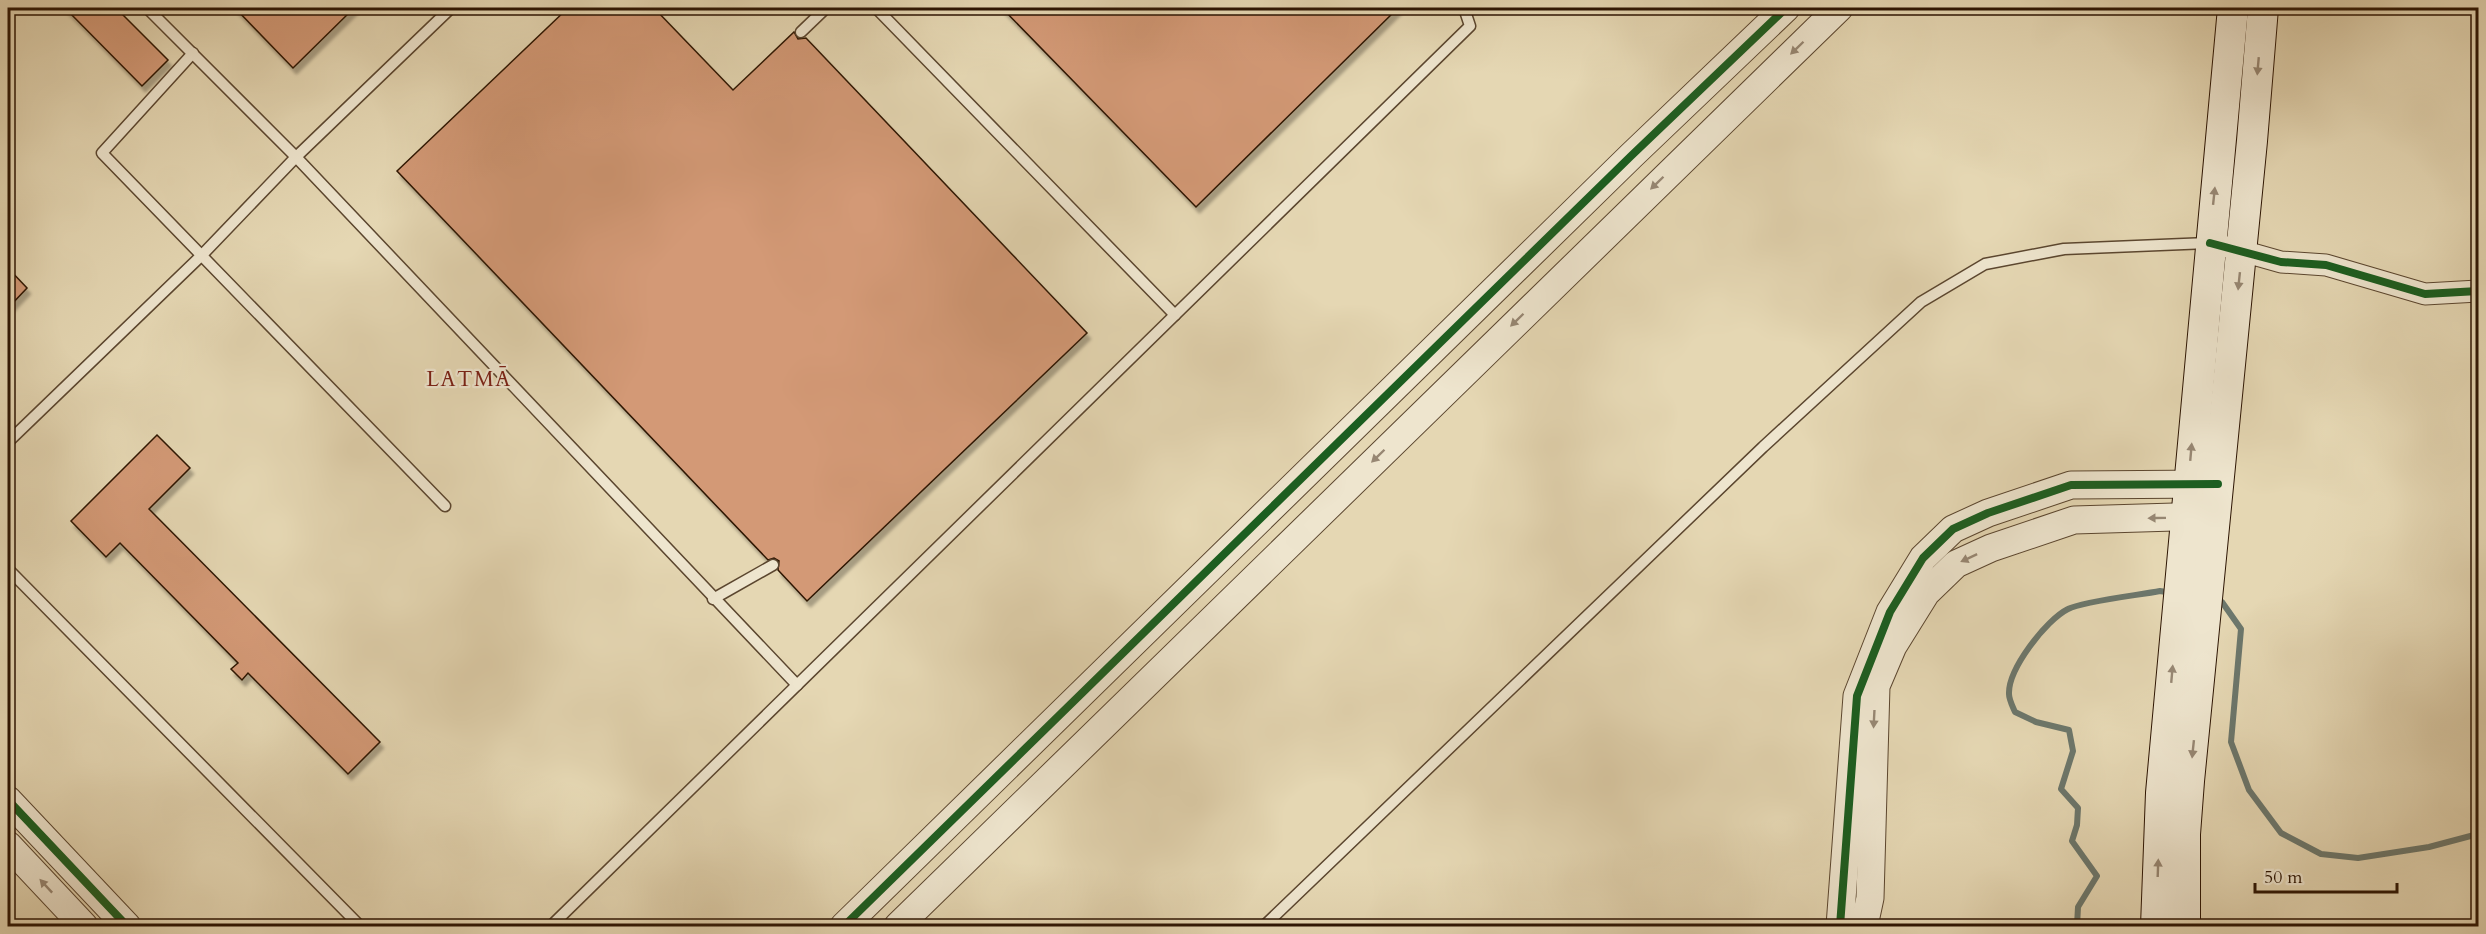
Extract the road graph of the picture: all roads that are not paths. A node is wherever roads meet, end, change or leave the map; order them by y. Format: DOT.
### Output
graph roads {
  1 [pos="147,8"];
  2 [pos="452,8"];
  3 [pos="826,8"];
  4 [pos="876,8"];
  5 [pos="1464,8"];
  6 [pos="1786,8"];
  7 [pos="1839,8"];
  8 [pos="2233,8"];
  9 [pos="2263,8"];
  10 [pos="801,32"];
  11 [pos="193,53"];
  12 [pos="296,157"];
  13 [pos="2210,243"];
  14 [pos="2242,250"];
  15 [pos="202,255"];
  16 [pos="2478,291"];
  17 [pos="1175,315"];
  18 [pos="8,442"];
  19 [pos="2189,484"];
  20 [pos="2218,484"];
  21 [pos="445,506"];
  22 [pos="2215,516"];
  23 [pos="2186,517"];
  24 [pos="772,565"];
  25 [pos="8,569"];
  26 [pos="2196,575"];
  27 [pos="713,599"];
  28 [pos="2191,626"];
  29 [pos="797,686"];
  30 [pos="8,800"];
  31 [pos="8,845"];
  32 [pos="84,927"];
  33 [pos="127,927"];
  34 [pos="360,927"];
  35 [pos="551,927"];
  36 [pos="844,927"];
  37 [pos="898,927"];
  38 [pos="1264,927"];
  39 [pos="1840,927"];
  40 [pos="1864,927"];
  41 [pos="2156,927"];
  42 [pos="2185,927"];
  1 -- 11 [label="lane"];
  2 -- 12 [label="lane"];
  3 -- 10 [label="lane"];
  4 -- 17 [label="lane"];
  5 -- 17 [label="lane"];
  6 -- 36 [label="street"];
  7 -- 37 [label="street, one-way"];
  13 -- 8 [label="main road, one-way"];
  9 -- 14 [label="main road, one-way"];
  11 -- 12 [label="lane"];
  11 -- 15 [label="lane"];
  12 -- 15 [label="lane"];
  12 -- 27 [label="lane"];
  13 -- 14 [label="street"];
  19 -- 13 [label="main road, one-way"];
  13 -- 38 [label="lane"];
  14 -- 16 [label="street"];
  14 -- 20 [label="main road, one-way"];
  15 -- 18 [label="lane"];
  15 -- 21 [label="lane"];
  17 -- 29 [label="lane"];
  19 -- 20 [label="street"];
  19 -- 23 [label="main road"];
  19 -- 39 [label="street"];
  20 -- 22 [label="main road"];
  22 -- 23 [label="street"];
  22 -- 26 [label="main road"];
  23 -- 26 [label="main road"];
  23 -- 40 [label="street, one-way"];
  24 -- 27 [label="lane"];
  25 -- 34 [label="lane"];
  26 -- 28 [label="main road"];
  27 -- 29 [label="lane"];
  41 -- 28 [label="main road, one-way"];
  28 -- 42 [label="main road, one-way"];
  29 -- 35 [label="lane"];
  30 -- 33 [label="street"];
  32 -- 31 [label="street, one-way"];
}
